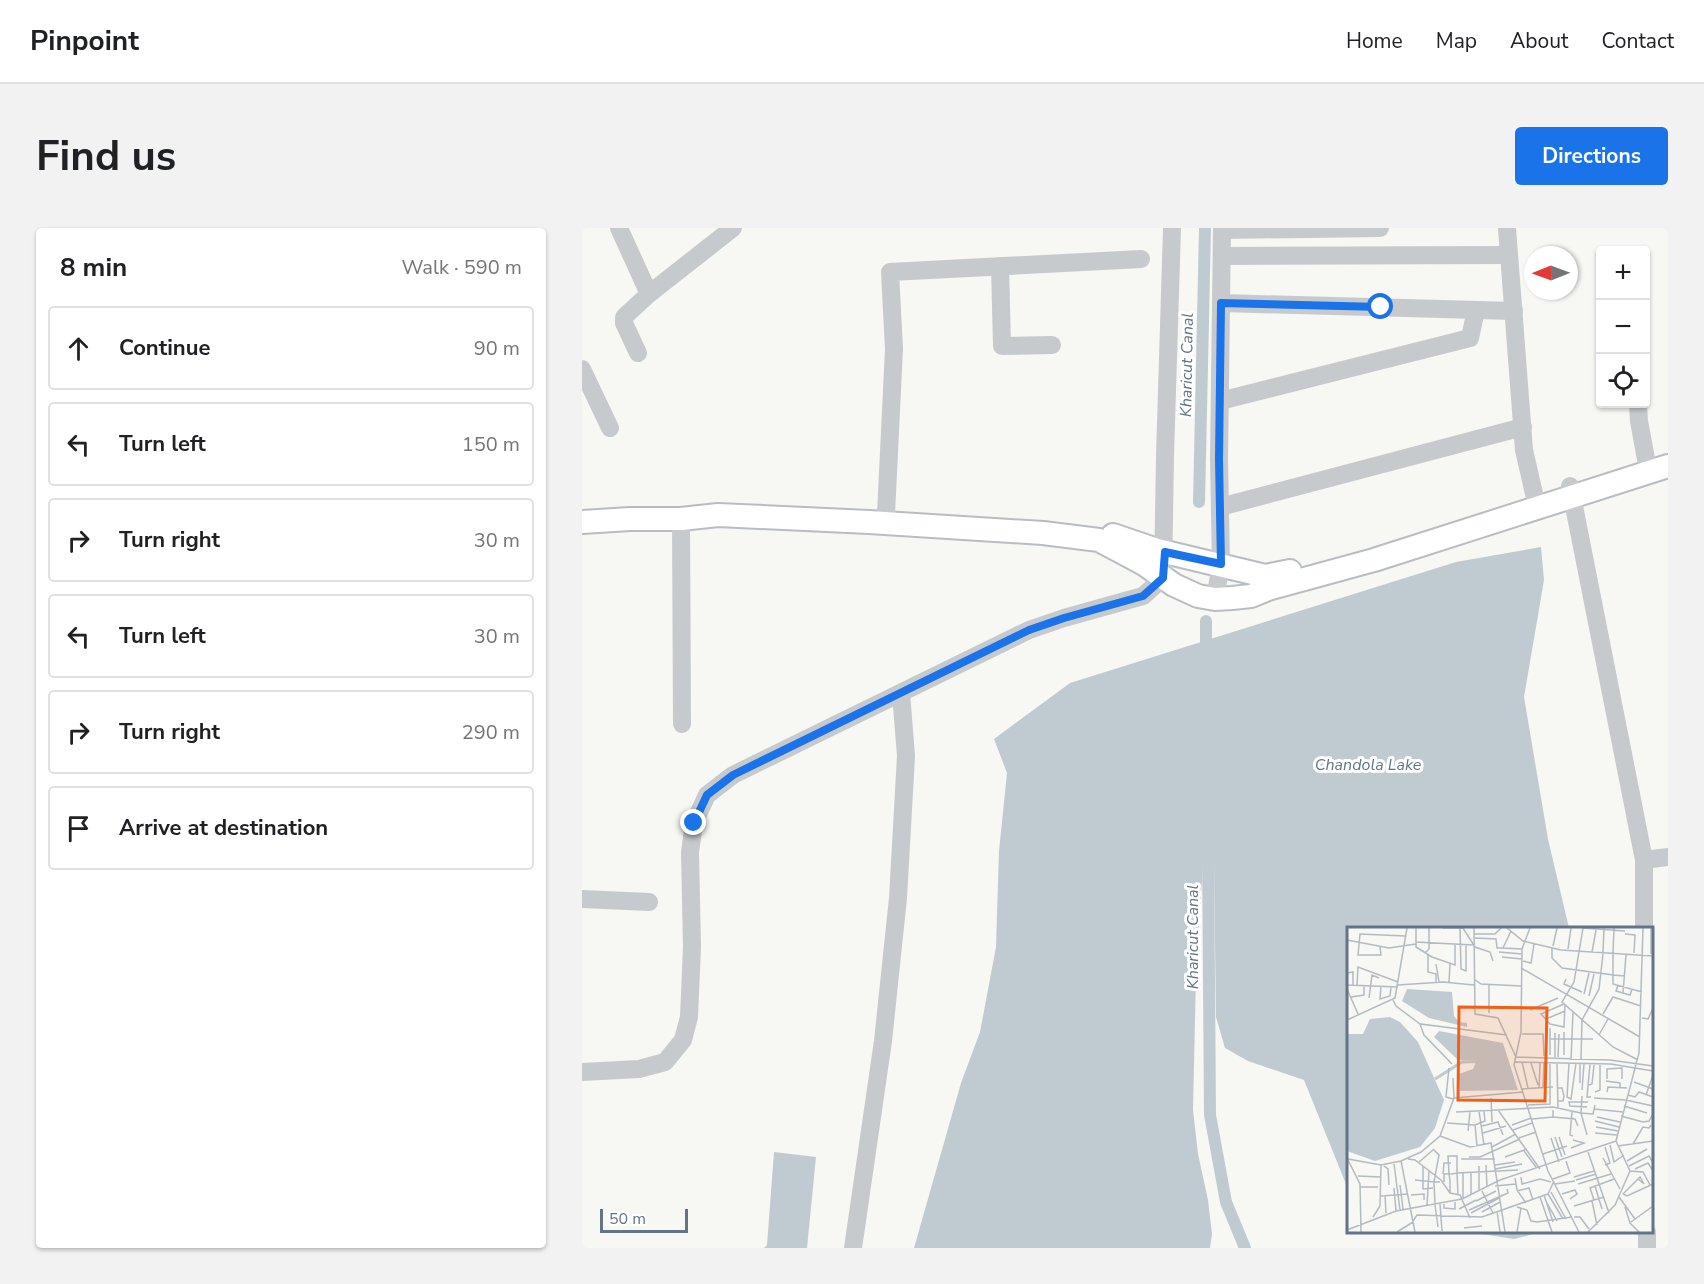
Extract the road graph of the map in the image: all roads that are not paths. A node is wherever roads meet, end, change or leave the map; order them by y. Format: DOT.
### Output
graph roads {
  1 [pos="619,228"];
  2 [pos="733,228"];
  3 [pos="1172,228"];
  4 [pos="1380,228"];
  5 [pos="1507,228"];
  6 [pos="1222,229"];
  7 [pos="711,236"];
  8 [pos="1509,255"];
  9 [pos="1222,256"];
  10 [pos="1142,259"];
  11 [pos="1000,266"];
  12 [pos="649,294"];
  13 [pos="1221,303"];
  14 [pos="1476,310"];
  15 [pos="1514,311"];
  16 [pos="1052,345"];
  17 [pos="638,353"];
  18 [pos="584,377"];
  19 [pos="1220,401"];
  20 [pos="1638,408"];
  21 [pos="1523,427"];
  22 [pos="610,429"];
  23 [pos="1668,452"];
  24 [pos="1646,459"];
  25 [pos="1668,466"];
  26 [pos="1572,492"];
  27 [pos="1535,498"];
  28 [pos="1220,507"];
  29 [pos="582,514"];
  30 [pos="886,514"];
  31 [pos="681,519"];
  32 [pos="582,522"];
  33 [pos="1165,552"];
  34 [pos="1221,564"];
  35 [pos="1163,578"];
  36 [pos="1215,598"];
  37 [pos="901,693"];
  38 [pos="682,724"];
  39 [pos="1668,857"];
  40 [pos="1644,860"];
  41 [pos="582,899"];
  42 [pos="649,902"];
  43 [pos="1644,927"];
  44 [pos="582,1072"];
  45 [pos="853,1248"];
  1 -- 12 [label="street"];
  2 -- 7 [label="street"];
  3 -- 33 [label="street"];
  4 -- 6 [label="street"];
  5 -- 8 [label="street"];
  6 -- 9 [label="street"];
  7 -- 12 [label="street"];
  8 -- 9 [label="street"];
  8 -- 15 [label="street"];
  9 -- 13 [label="street"];
  10 -- 11 [label="street"];
  11 -- 16 [label="street"];
  11 -- 30 [label="street"];
  12 -- 17 [label="street"];
  13 -- 14 [label="street"];
  13 -- 19 [label="street"];
  14 -- 15 [label="street"];
  14 -- 19 [label="street"];
  15 -- 21 [label="street"];
  18 -- 22 [label="street"];
  19 -- 28 [label="street"];
  20 -- 24 [label="street"];
  21 -- 27 [label="street"];
  21 -- 28 [label="street"];
  23 -- 24 [label="main road"];
  24 -- 26 [label="main road"];
  25 -- 26 [label="main road"];
  26 -- 27 [label="main road"];
  26 -- 36 [label="main road"];
  26 -- 40 [label="street"];
  27 -- 34 [label="main road"];
  28 -- 34 [label="street"];
  29 -- 30 [label="main road"];
  30 -- 33 [label="main road"];
  31 -- 32 [label="main road"];
  31 -- 35 [label="main road"];
  31 -- 38 [label="street"];
  33 -- 34 [label="main road"];
  33 -- 35 [label="street"];
  34 -- 36 [label="street"];
  35 -- 36 [label="main road"];
  35 -- 37 [label="street"];
  37 -- 44 [label="street"];
  37 -- 45 [label="street"];
  39 -- 40 [label="street"];
  40 -- 43 [label="street"];
  41 -- 42 [label="street"];
}
